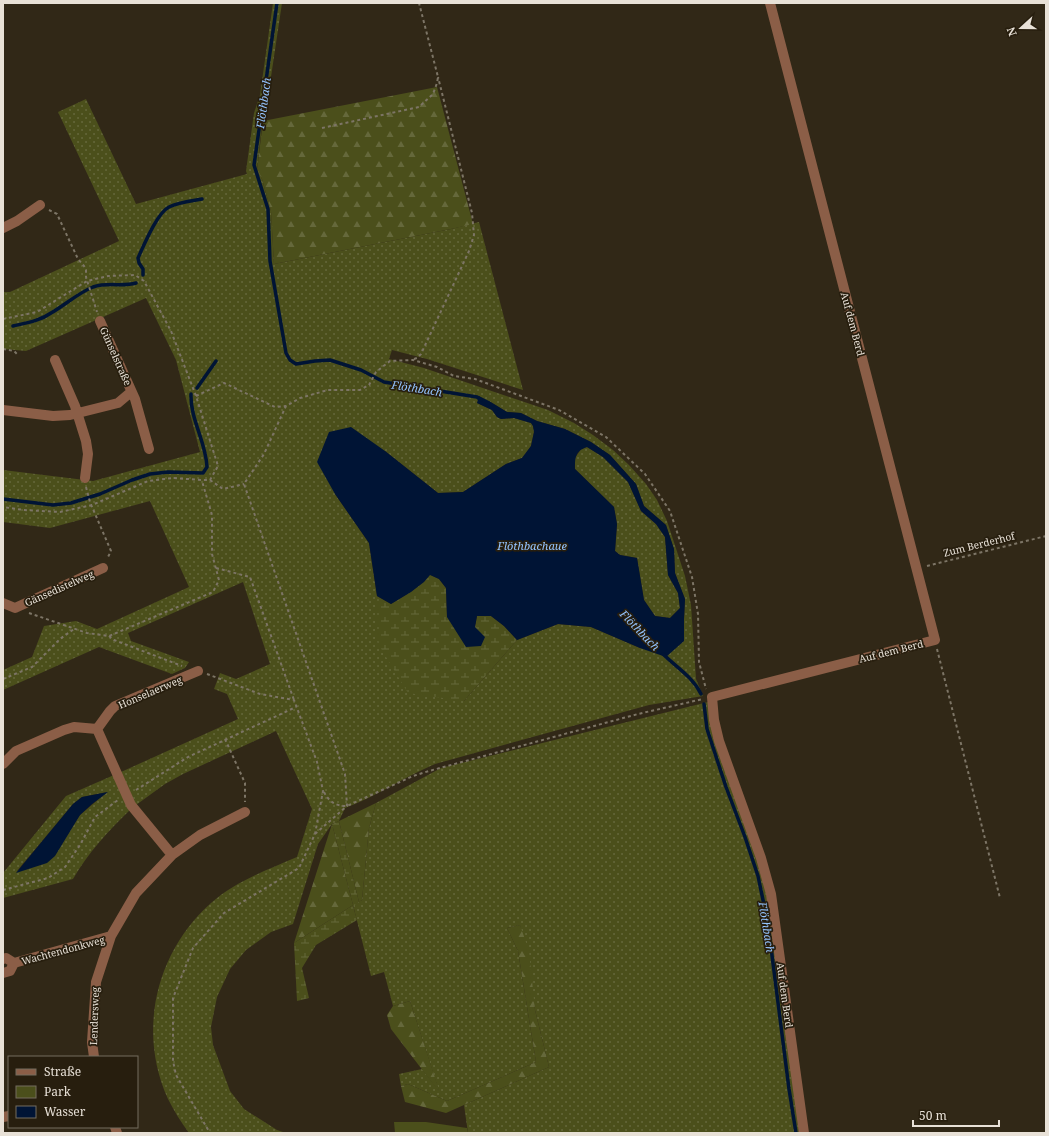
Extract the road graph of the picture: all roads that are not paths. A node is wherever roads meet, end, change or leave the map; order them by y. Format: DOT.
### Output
graph roads {
  1 [pos="770,3"];
  2 [pos="40,205"];
  3 [pos="3,228"];
  4 [pos="100,321"];
  5 [pos="55,360"];
  6 [pos="131,392"];
  7 [pos="3,410"];
  8 [pos="78,414"];
  9 [pos="148,448"];
  10 [pos="85,478"];
  11 [pos="103,568"];
  12 [pos="3,603"];
  13 [pos="198,671"];
  14 [pos="97,729"];
  15 [pos="3,764"];
  16 [pos="245,812"];
  17 [pos="172,855"];
  18 [pos="112,936"];
  19 [pos="3,959"];
  20 [pos="14,963"];
  21 [pos="3,973"];
  22 [pos="94,1056"];
  23 [pos="804,1133"];
  1 -- 23 [label="street, Auf dem Berd"];
  2 -- 3 [label="street"];
  4 -- 6 [label="street, Günselstraße"];
  5 -- 8 [label="street"];
  6 -- 8 [label="street, Günselstraße"];
  6 -- 9 [label="street, Günselstraße"];
  7 -- 8 [label="street, Günselstraße"];
  8 -- 10 [label="street"];
  11 -- 12 [label="street, Gänsedistelweg"];
  13 -- 14 [label="street, Honselaerweg"];
  14 -- 15 [label="street"];
  14 -- 17 [label="street"];
  16 -- 17 [label="street, Lendersweg"];
  17 -- 18 [label="street, Lendersweg"];
  18 -- 20 [label="street, Wachtendonkweg"];
  18 -- 22 [label="street, Lendersweg"];
  19 -- 20 [label="street, Wachtendonkweg"];
  20 -- 21 [label="street, Wachtendonkweg"];
}
